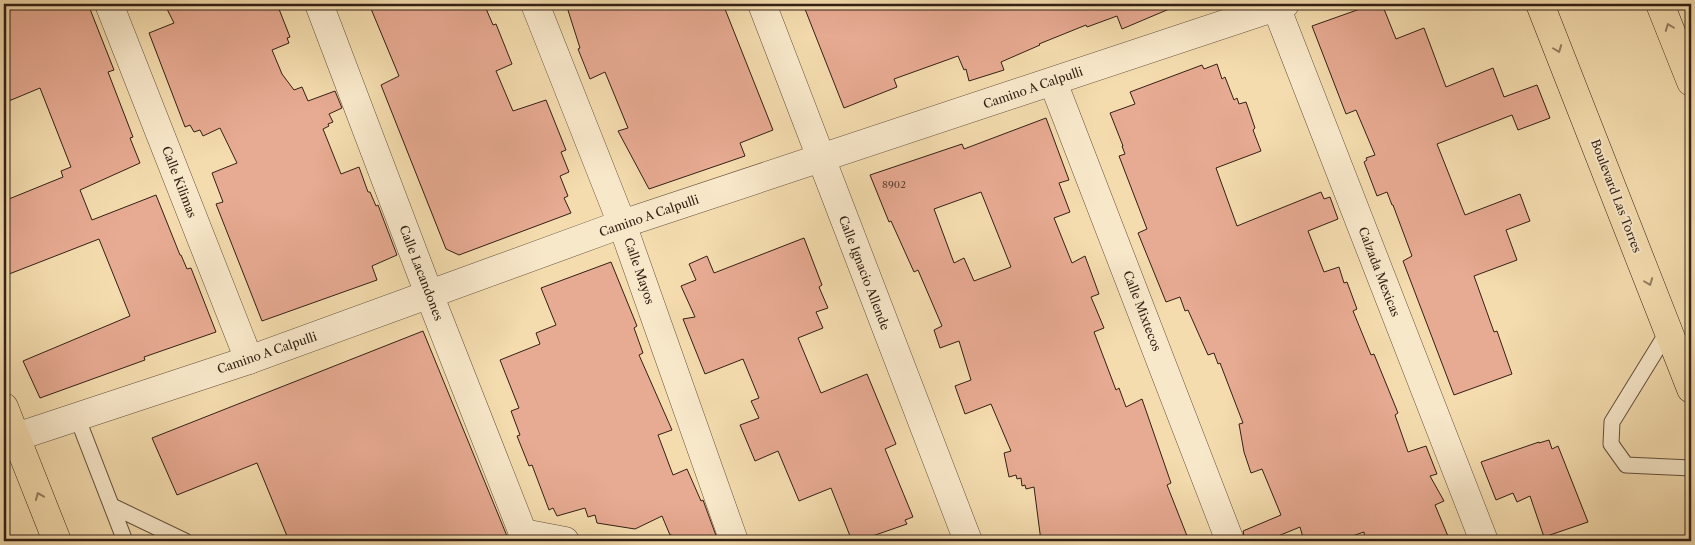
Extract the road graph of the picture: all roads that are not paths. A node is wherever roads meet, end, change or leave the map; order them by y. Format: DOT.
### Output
graph roads {
  1 [pos="109,4"];
  2 [pos="319,4"];
  3 [pos="535,4"];
  4 [pos="762,4"];
  5 [pos="1540,4"];
  6 [pos="1660,4"];
  7 [pos="1279,5"];
  8 [pos="1053,82"];
  9 [pos="1691,82"];
  10 [pos="821,159"];
  11 [pos="622,224"];
  12 [pos="429,294"];
  13 [pos="1668,331"];
  14 [pos="249,360"];
  15 [pos="1691,389"];
  16 [pos="4,407"];
  17 [pos="77,417"];
  18 [pos="16,438"];
  19 [pos="1691,468"];
  20 [pos="112,506"];
  21 [pos="524,537"];
  22 [pos="57,541"];
  23 [pos="125,541"];
  24 [pos="186,541"];
  25 [pos="565,541"];
  26 [pos="734,541"];
  27 [pos="968,541"];
  28 [pos="1230,541"];
  29 [pos="1484,541"];
  1 -- 14 [label="street, Calle Kilimas"];
  2 -- 12 [label="street, Calle Lacandones"];
  3 -- 11 [label="street, Calle Mayos"];
  4 -- 10 [label="street, Calle Ignacio Allende"];
  5 -- 13 [label="main road, Boulevard Las Torres, one-way"];
  9 -- 6 [label="main road, one-way"];
  7 -- 8 [label="street, Camino A Calpulli"];
  7 -- 29 [label="street, Calzada Mexicas"];
  8 -- 10 [label="street, Camino A Calpulli"];
  8 -- 28 [label="street, Calle Mixtecos"];
  10 -- 11 [label="street, Camino A Calpulli"];
  10 -- 27 [label="street, Calle Ignacio Allende"];
  11 -- 12 [label="street, Camino A Calpulli"];
  11 -- 26 [label="street, Calle Mayos"];
  12 -- 14 [label="street, Camino A Calpulli"];
  12 -- 21 [label="street, Calle Lacandones"];
  13 -- 15 [label="main road, Boulevard Las Torres"];
  13 -- 19 [label="lane"];
  14 -- 17 [label="street, Camino A Calpulli"];
  16 -- 18 [label="main road"];
  17 -- 18 [label="street, Camino A Calpulli"];
  17 -- 20 [label="lane"];
  22 -- 18 [label="main road, one-way"];
  20 -- 23 [label="lane"];
  20 -- 24 [label="lane"];
  21 -- 25 [label="street"];
}
